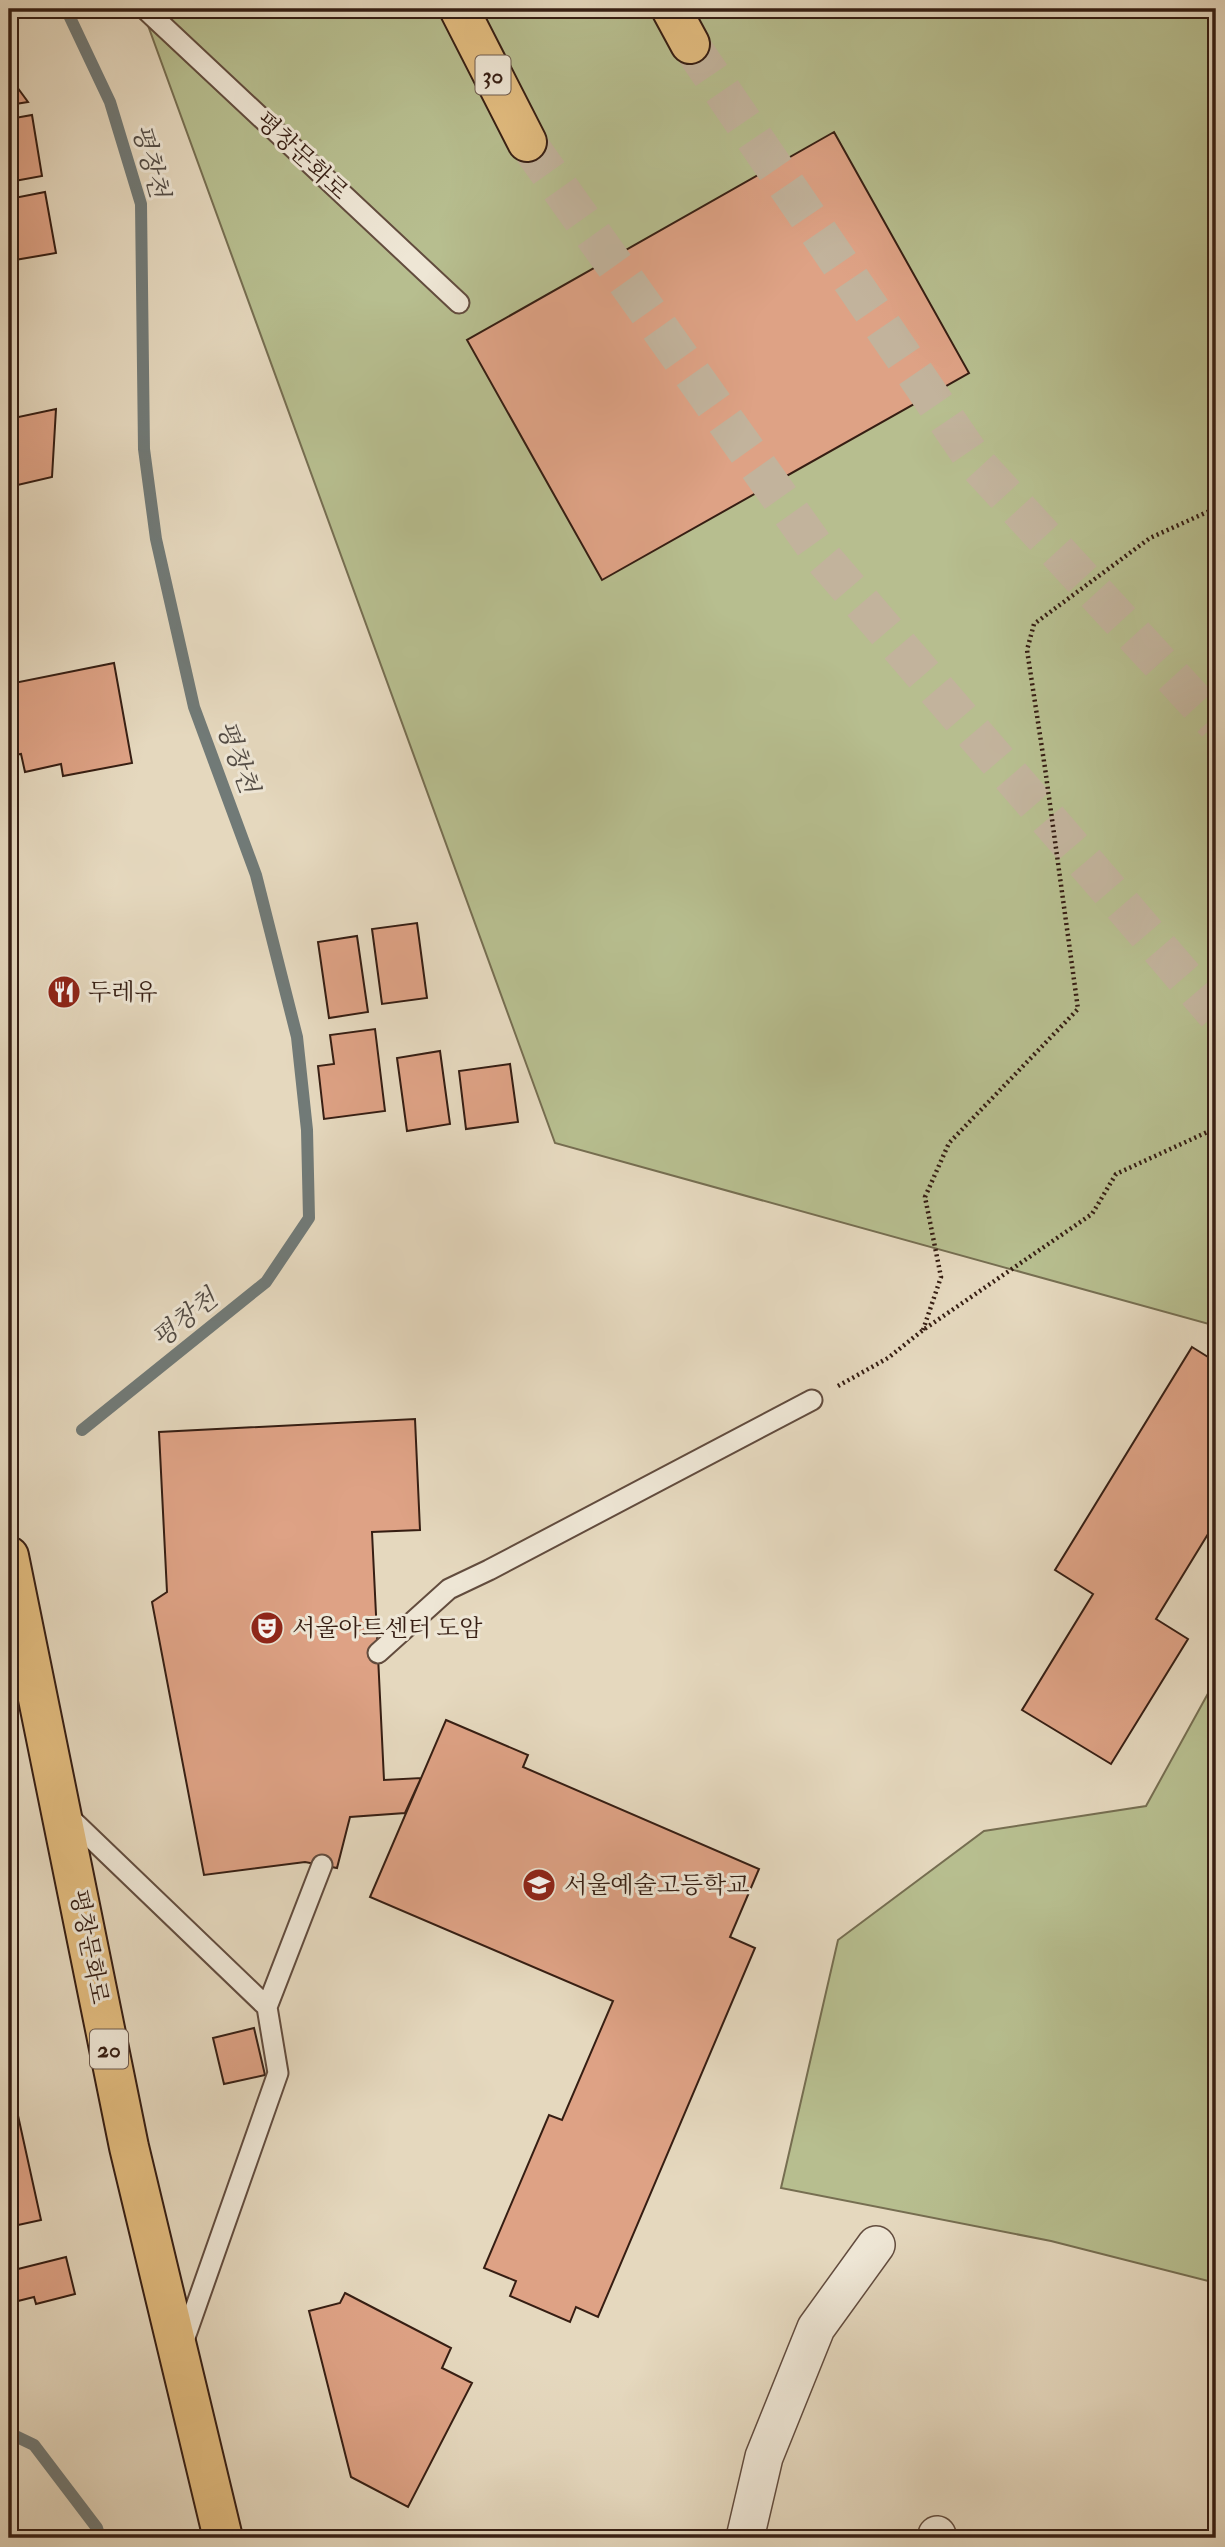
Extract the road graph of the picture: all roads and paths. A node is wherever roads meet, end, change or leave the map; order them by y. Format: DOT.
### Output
graph roads {
  1 [pos="145,9"];
  2 [pos="459,9"];
  3 [pos="671,9"];
  4 [pos="690,44"];
  5 [pos="527,142"];
  6 [pos="459,303"];
  7 [pos="1216,508"];
  8 [pos="1216,1128"];
  9 [pos="923,1330"];
  10 [pos="812,1400"];
  11 [pos="9,1558"];
  12 [pos="378,1653"];
  13 [pos="61,1808"];
  14 [pos="322,1865"];
  15 [pos="267,2007"];
  16 [pos="876,2245"];
  17 [pos="179,2354"];
  18 [pos="223,2538"];
  19 [pos="745,2538"];
  1 -- 6 [label="lane, 평창문화로"];
  2 -- 5 [label="main road, 30"];
  3 -- 4 [label="main road"];
  7 -- 9 [label="path"];
  8 -- 9 [label="path"];
  9 -- 10 [label="path"];
  10 -- 12 [label="lane"];
  11 -- 13 [label="main road, 평창문화로 / 20"];
  13 -- 15 [label="lane"];
  13 -- 17 [label="main road, 평창문화로 / 20"];
  14 -- 15 [label="lane"];
  15 -- 17 [label="lane"];
  16 -- 19 [label="street"];
  17 -- 18 [label="main road, 평창문화로 / 20"];
}
